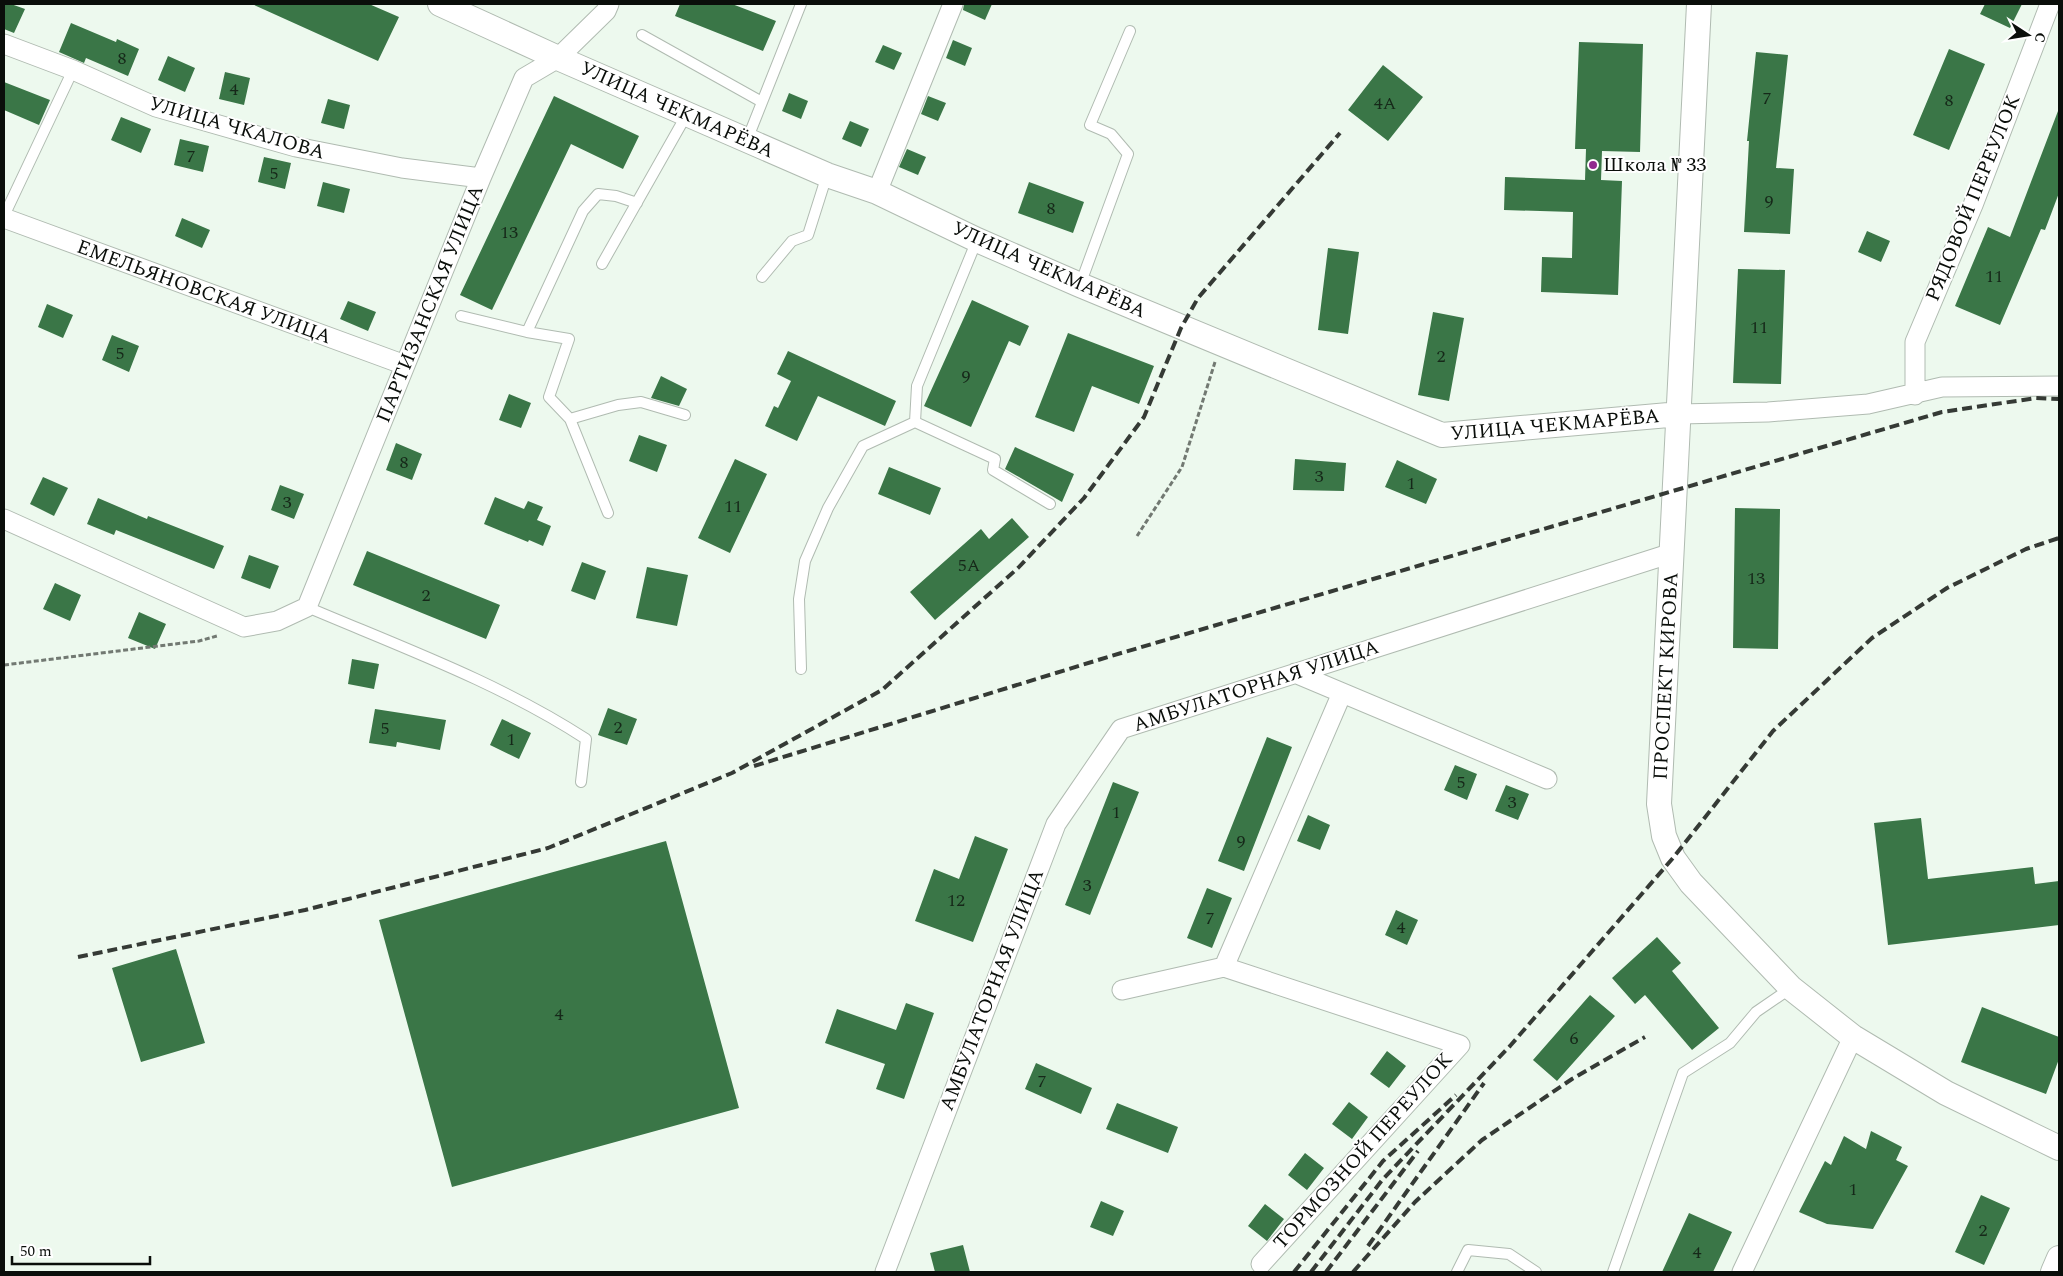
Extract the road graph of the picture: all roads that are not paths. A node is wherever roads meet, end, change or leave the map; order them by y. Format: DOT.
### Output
graph roads {
  1 [pos="440,4"];
  2 [pos="609,4"];
  3 [pos="801,4"];
  4 [pos="953,4"];
  5 [pos="1699,4"];
  6 [pos="2050,4"];
  7 [pos="1130,31"];
  8 [pos="642,35"];
  9 [pos="4,44"];
  10 [pos="558,58"];
  11 [pos="73,70"];
  12 [pos="762,102"];
  13 [pos="687,114"];
  14 [pos="747,140"];
  15 [pos="827,175"];
  16 [pos="481,178"];
  17 [pos="877,192"];
  18 [pos="637,203"];
  19 [pos="4,217"];
  20 [pos="977,240"];
  21 [pos="602,264"];
  22 [pos="762,276"];
  23 [pos="1080,285"];
  24 [pos="461,316"];
  25 [pos="527,332"];
  26 [pos="405,365"];
  27 [pos="2059,386"];
  28 [pos="1914,395"];
  29 [pos="1680,414"];
  30 [pos="685,415"];
  31 [pos="570,419"];
  32 [pos="915,422"];
  33 [pos="1050,504"];
  34 [pos="608,513"];
  35 [pos="4,519"];
  36 [pos="1672,553"];
  37 [pos="307,607"];
  38 [pos="801,669"];
  39 [pos="1295,673"];
  40 [pos="1342,693"];
  41 [pos="1547,779"];
  42 [pos="581,782"];
  43 [pos="1224,967"];
  44 [pos="1791,988"];
  45 [pos="1122,990"];
  46 [pos="1852,1037"];
  47 [pos="2059,1148"];
  48 [pos="2059,1258"];
  49 [pos="1261,1264"];
  50 [pos="885,1272"];
  51 [pos="1457,1272"];
  52 [pos="1536,1272"];
  53 [pos="1612,1272"];
  54 [pos="1742,1272"];
  55 [pos="2053,1272"];
  1 -- 10 [label="street, УЛИЦА ЧЕКМАРЁВА"];
  2 -- 10 [label="street, ПАРТИЗАНСКАЯ УЛИЦА"];
  3 -- 12 [label="lane"];
  4 -- 17 [label="street"];
  5 -- 29 [label="street, ПРОСПЕКТ КИРОВА"];
  6 -- 28 [label="street, РЯДОВОЙ ПЕРЕУЛОК"];
  7 -- 23 [label="lane"];
  8 -- 12 [label="lane"];
  9 -- 11 [label="street, УЛИЦА ЧКАЛОВА"];
  10 -- 13 [label="street, УЛИЦА ЧЕКМАРЁВА"];
  10 -- 16 [label="street, ПАРТИЗАНСКАЯ УЛИЦА"];
  11 -- 16 [label="street, УЛИЦА ЧКАЛОВА"];
  11 -- 19 [label="lane"];
  12 -- 14 [label="lane"];
  13 -- 14 [label="street, УЛИЦА ЧЕКМАРЁВА"];
  13 -- 18 [label="lane"];
  14 -- 15 [label="street, УЛИЦА ЧЕКМАРЁВА"];
  15 -- 17 [label="street, УЛИЦА ЧЕКМАРЁВА"];
  15 -- 22 [label="lane"];
  16 -- 26 [label="street, ПАРТИЗАНСКАЯ УЛИЦА"];
  17 -- 20 [label="street, УЛИЦА ЧЕКМАРЁВА"];
  18 -- 21 [label="lane"];
  18 -- 25 [label="lane"];
  19 -- 26 [label="street, ЕМЕЛЬЯНОВСКАЯ УЛИЦА"];
  20 -- 23 [label="street, УЛИЦА ЧЕКМАРЁВА"];
  20 -- 32 [label="lane"];
  23 -- 29 [label="street, УЛИЦА ЧЕКМАРЁВА"];
  24 -- 25 [label="lane"];
  25 -- 31 [label="lane"];
  26 -- 37 [label="street, ПАРТИЗАНСКАЯ УЛИЦА"];
  27 -- 28 [label="street"];
  28 -- 29 [label="street"];
  29 -- 36 [label="street, ПРОСПЕКТ КИРОВА"];
  30 -- 31 [label="lane"];
  31 -- 34 [label="lane"];
  32 -- 33 [label="lane"];
  32 -- 38 [label="lane"];
  35 -- 37 [label="street"];
  36 -- 39 [label="street, АМБУЛАТОРНАЯ УЛИЦА"];
  36 -- 44 [label="street, ПРОСПЕКТ КИРОВА"];
  37 -- 42 [label="lane"];
  39 -- 40 [label="street"];
  39 -- 50 [label="street, АМБУЛАТОРНАЯ УЛИЦА"];
  40 -- 41 [label="street"];
  40 -- 43 [label="street"];
  43 -- 45 [label="street"];
  43 -- 49 [label="street, ТОРМОЗНОЙ ПЕРЕУЛОК"];
  44 -- 46 [label="street, ПРОСПЕКТ КИРОВА"];
  44 -- 53 [label="lane"];
  46 -- 47 [label="street, ПРОСПЕКТ КИРОВА"];
  46 -- 54 [label="street"];
  48 -- 55 [label="street"];
  51 -- 52 [label="lane"];
}
